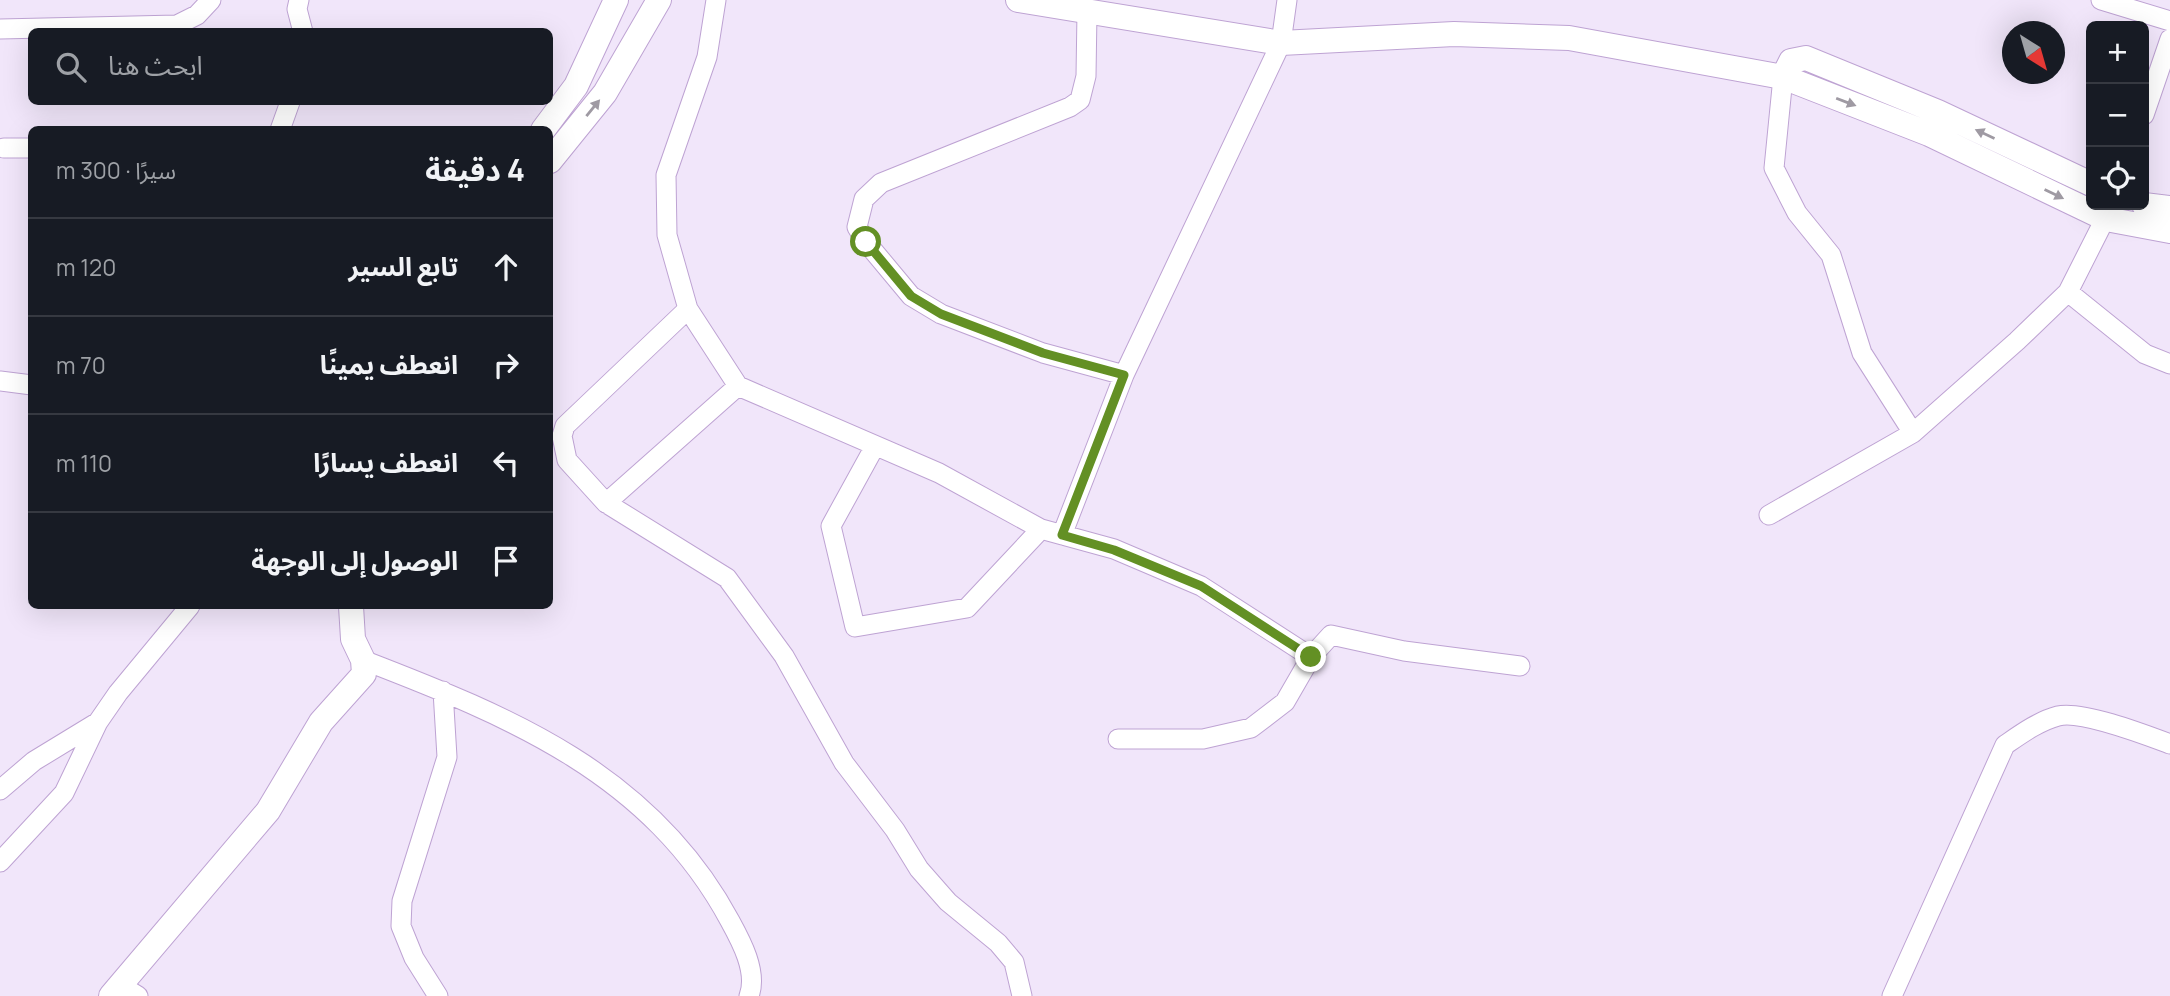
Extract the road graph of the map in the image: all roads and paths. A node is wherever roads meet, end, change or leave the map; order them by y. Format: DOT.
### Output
graph roads {
  1 [pos="211,0"];
  2 [pos="299,0"];
  3 [pos="616,0"];
  4 [pos="659,0"];
  5 [pos="716,0"];
  6 [pos="1018,0"];
  7 [pos="1112,0"];
  8 [pos="1286,0"];
  9 [pos="2101,0"];
  10 [pos="1087,12"];
  11 [pos="2170,21"];
  12 [pos="28,28"];
  13 [pos="44,28"];
  14 [pos="302,28"];
  15 [pos="0,29"];
  16 [pos="1282,39"];
  17 [pos="2170,39"];
  18 [pos="1783,77"];
  19 [pos="2149,100"];
  20 [pos="289,105"];
  21 [pos="281,126"];
  22 [pos="546,126"];
  23 [pos="4,148"];
  24 [pos="28,148"];
  25 [pos="553,157"];
  26 [pos="2086,182"];
  27 [pos="2149,206"];
  28 [pos="2170,208"];
  29 [pos="2109,212"];
  30 [pos="2170,231"];
  31 [pos="2068,292"];
  32 [pos="688,309"];
  33 [pos="2170,364"];
  34 [pos="1124,375"];
  35 [pos="0,382"];
  36 [pos="28,385"];
  37 [pos="738,386"];
  38 [pos="1913,433"];
  39 [pos="875,446"];
  40 [pos="606,503"];
  41 [pos="1769,515"];
  42 [pos="1041,528"];
  43 [pos="1062,535"];
  44 [pos="188,609"];
  45 [pos="351,609"];
  46 [pos="1311,657"];
  47 [pos="363,660"];
  48 [pos="1520,666"];
  49 [pos="443,691"];
  50 [pos="98,722"];
  51 [pos="1118,739"];
  52 [pos="2170,744"];
  53 [pos="0,790"];
  54 [pos="0,862"];
  55 [pos="123,992"];
  56 [pos="438,996"];
  57 [pos="749,996"];
  58 [pos="1023,996"];
  59 [pos="1892,996"];
  1 -- 13 [label="street"];
  2 -- 14 [label="street"];
  3 -- 22 [label="main road"];
  25 -- 4 [label="main road, one-way"];
  5 -- 32 [label="street"];
  6 -- 10 [label="main road"];
  7 -- 16 [label="main road"];
  8 -- 16 [label="street"];
  9 -- 11 [label="street"];
  10 -- 16 [label="main road"];
  10 -- 34 [label="street"];
  12 -- 15 [label="street"];
  16 -- 18 [label="main road"];
  16 -- 34 [label="street"];
  17 -- 19 [label="street"];
  26 -- 18 [label="main road, one-way"];
  18 -- 29 [label="main road, one-way"];
  18 -- 38 [label="street"];
  20 -- 21 [label="street"];
  23 -- 24 [label="street"];
  27 -- 28 [label="main road"];
  29 -- 30 [label="main road"];
  29 -- 31 [label="street"];
  31 -- 33 [label="street"];
  31 -- 38 [label="street"];
  32 -- 37 [label="street"];
  32 -- 40 [label="street"];
  34 -- 43 [label="street"];
  35 -- 36 [label="street"];
  37 -- 39 [label="street"];
  37 -- 40 [label="street"];
  38 -- 41 [label="street"];
  39 -- 42 [label="street"];
  39 -- 42 [label="street"];
  40 -- 58 [label="street"];
  42 -- 43 [label="street"];
  43 -- 46 [label="street"];
  44 -- 50 [label="street"];
  45 -- 47 [label="main road"];
  46 -- 48 [label="street"];
  46 -- 51 [label="street"];
  47 -- 49 [label="street"];
  47 -- 55 [label="main road"];
  49 -- 56 [label="street"];
  49 -- 57 [label="street"];
  50 -- 53 [label="street"];
  50 -- 54 [label="street"];
  52 -- 59 [label="street"];
}
